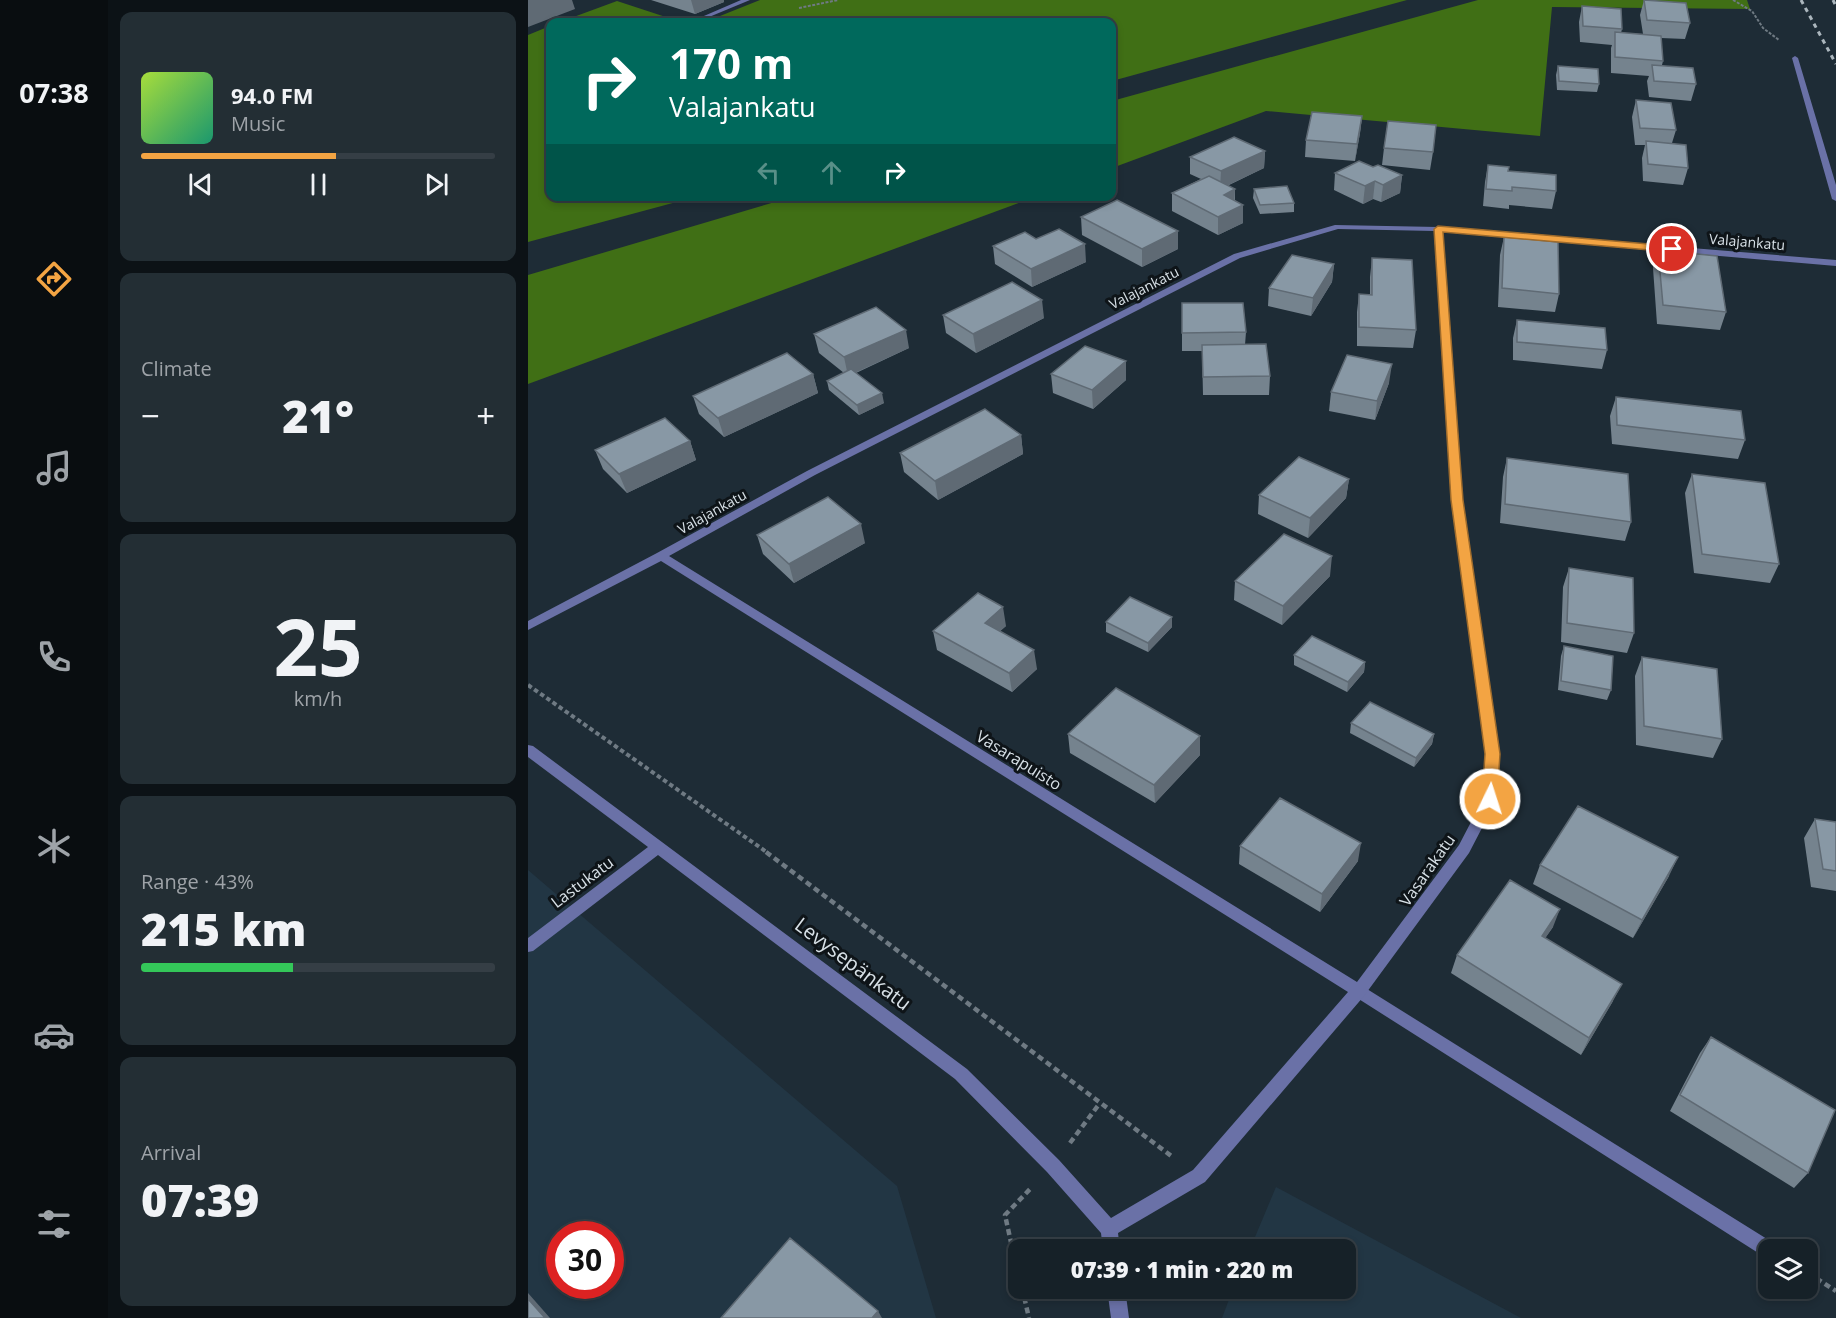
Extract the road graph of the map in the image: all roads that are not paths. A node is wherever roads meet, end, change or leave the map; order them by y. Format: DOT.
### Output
graph roads {
  1 [pos="747,0"];
  2 [pos="703,18"];
  3 [pos="1795,58"];
  4 [pos="1836,199"];
  5 [pos="1438,229"];
  6 [pos="1836,263"];
  7 [pos="661,556"];
  8 [pos="528,626"];
  9 [pos="528,750"];
  10 [pos="658,847"];
  11 [pos="528,945"];
  12 [pos="1359,991"];
  13 [pos="1109,1229"];
  14 [pos="1110,1239"];
  15 [pos="1758,1243"];
  16 [pos="1117,1299"];
  17 [pos="1120,1318"];
  1 -- 2 [label="street"];
  3 -- 4 [label="street"];
  5 -- 6 [label="street, Valajankatu"];
  5 -- 7 [label="street, Valajankatu"];
  5 -- 12 [label="street, Vasarakatu"];
  7 -- 8 [label="street, Valajankatu"];
  7 -- 12 [label="street, Vasarapuisto"];
  9 -- 10 [label="street, Levysepänkatu"];
  10 -- 11 [label="street, Lastukatu"];
  10 -- 13 [label="street, Levysepänkatu"];
  12 -- 13 [label="street, Vasarakatu"];
  12 -- 15 [label="street, Vasarapuisto"];
  13 -- 14 [label="street"];
  16 -- 17 [label="street"];
}
